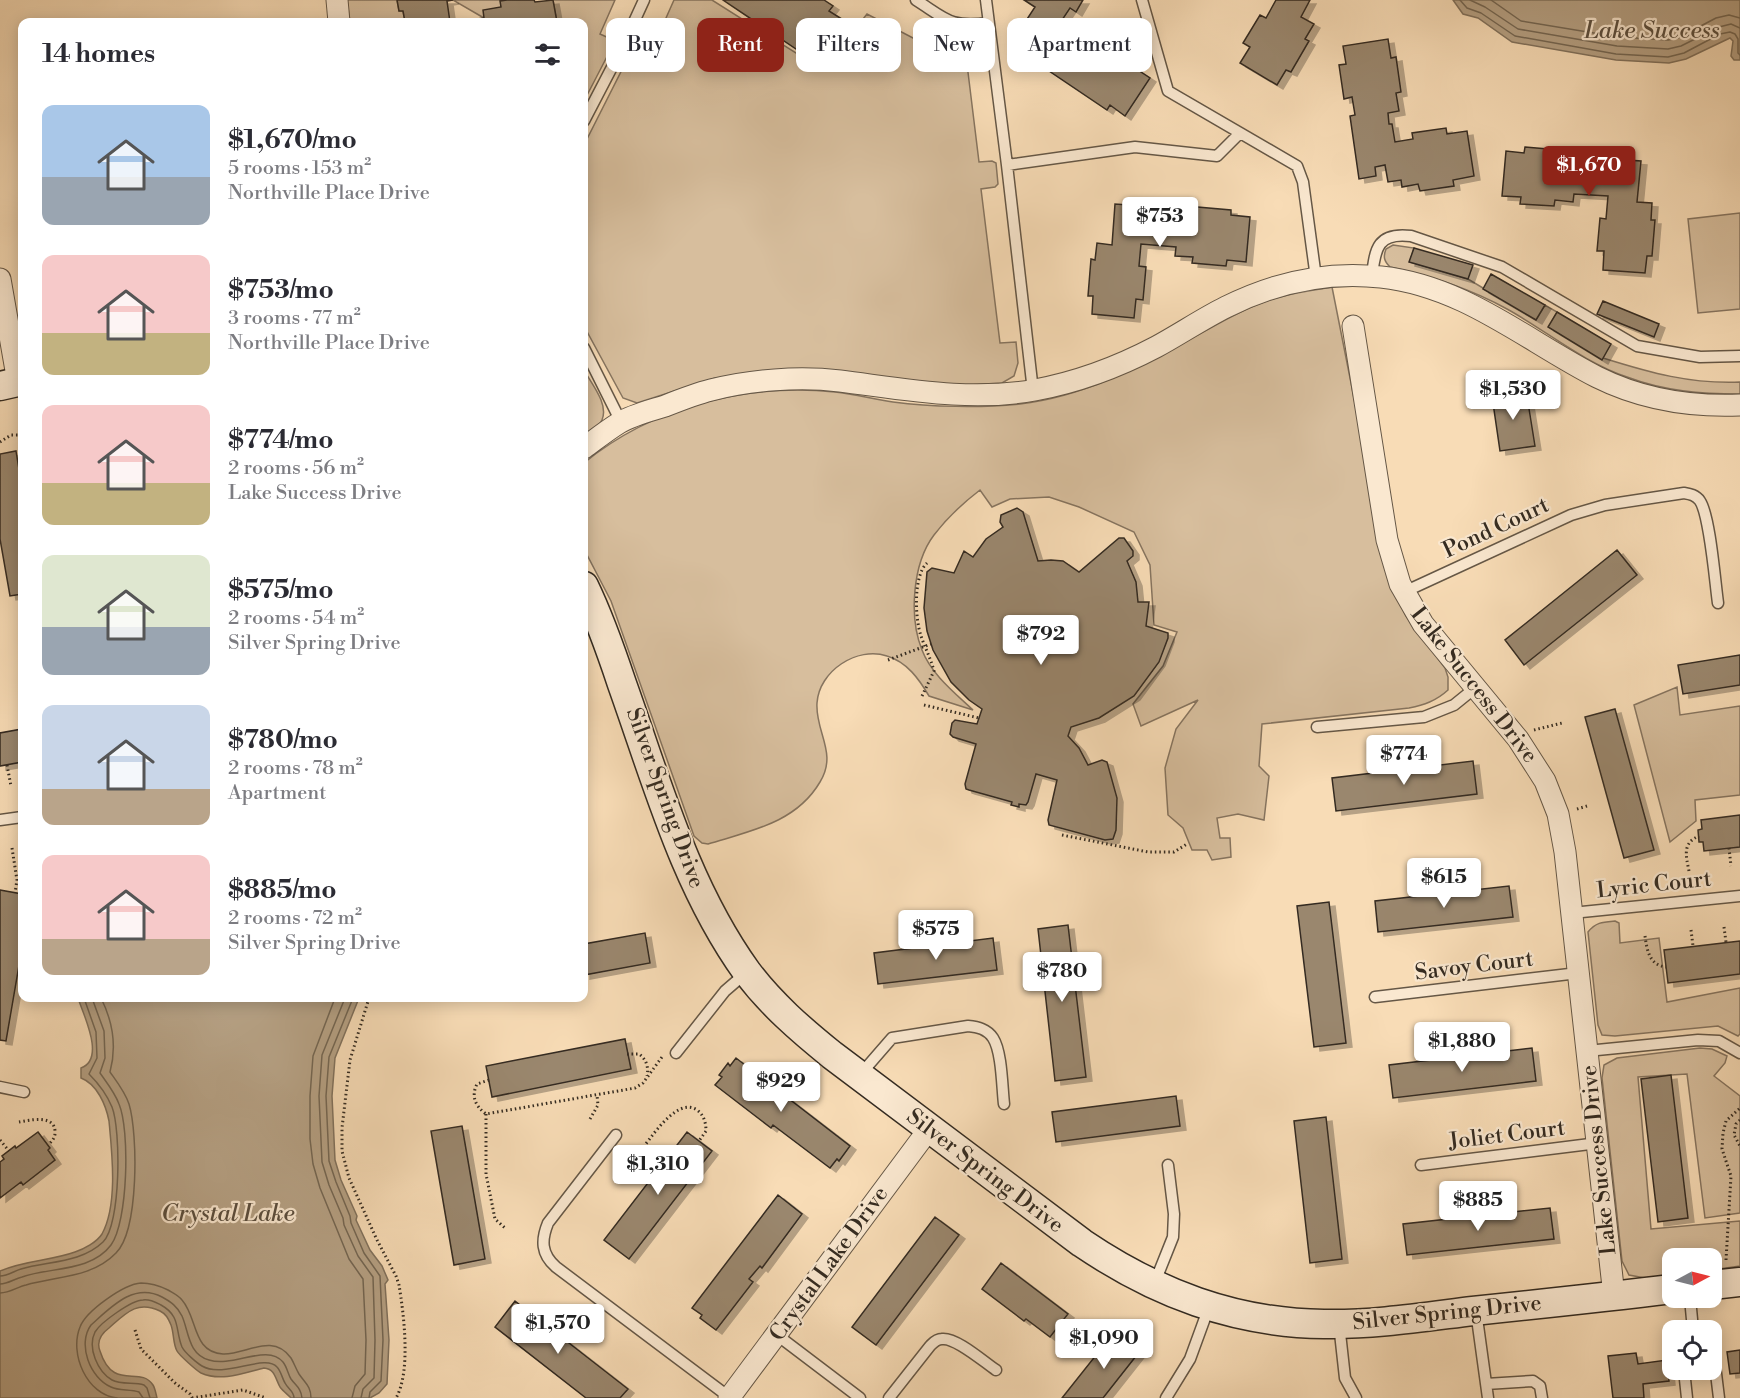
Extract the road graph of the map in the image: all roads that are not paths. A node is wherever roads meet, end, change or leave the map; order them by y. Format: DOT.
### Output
graph roads {
  1 [pos="337,0"];
  2 [pos="644,0"];
  3 [pos="916,0"];
  4 [pos="986,0"];
  5 [pos="1142,0"];
  6 [pos="339,18"];
  7 [pos="944,18"];
  8 [pos="988,18"];
  9 [pos="995,72"];
  10 [pos="588,113"];
  11 [pos="1240,133"];
  12 [pos="1007,165"];
  13 [pos="1372,276"];
  14 [pos="1316,278"];
  15 [pos="1,286"];
  16 [pos="1353,326"];
  17 [pos="588,356"];
  18 [pos="1740,356"];
  19 [pos="14,383"];
  20 [pos="1033,391"];
  21 [pos="1740,405"];
  22 [pos="621,422"];
  23 [pos="588,445"];
  24 [pos="1404,592"];
  25 [pos="588,595"];
  26 [pos="1718,603"];
  27 [pos="1475,688"];
  28 [pos="1317,728"];
  29 [pos="18,818"];
  30 [pos="0,820"];
  31 [pos="1740,896"];
  32 [pos="1572,913"];
  33 [pos="747,972"];
  34 [pos="1578,973"];
  35 [pos="1375,998"];
  36 [pos="1587,1051"];
  37 [pos="676,1053"];
  38 [pos="1740,1053"];
  39 [pos="859,1076"];
  40 [pos="0,1087"];
  41 [pos="24,1092"];
  42 [pos="1004,1104"];
  43 [pos="929,1129"];
  44 [pos="616,1135"];
  45 [pos="1598,1143"];
  46 [pos="1168,1165"];
  47 [pos="1421,1165"];
  48 [pos="1153,1285"];
  49 [pos="1662,1290"];
  50 [pos="1614,1296"];
  51 [pos="1209,1306"];
  52 [pos="1476,1311"];
  53 [pos="1339,1324"];
  54 [pos="777,1335"];
  55 [pos="996,1370"];
  56 [pos="1685,1380"];
  57 [pos="1717,1380"];
  58 [pos="1486,1384"];
  59 [pos="729,1398"];
  60 [pos="860,1398"];
  61 [pos="889,1398"];
  62 [pos="1166,1398"];
  63 [pos="1356,1398"];
  64 [pos="1488,1398"];
  65 [pos="1542,1398"];
  66 [pos="1687,1398"];
  67 [pos="1719,1398"];
  1 -- 6 [label="street"];
  2 -- 10 [label="lane"];
  3 -- 7 [label="lane"];
  4 -- 8 [label="lane"];
  5 -- 11 [label="lane"];
  9 -- 12 [label="lane"];
  11 -- 12 [label="lane"];
  11 -- 14 [label="lane"];
  12 -- 20 [label="lane"];
  13 -- 14 [label="street"];
  13 -- 18 [label="lane"];
  13 -- 21 [label="street"];
  14 -- 20 [label="street"];
  15 -- 19 [label="street"];
  16 -- 24 [label="street, Lake Success Drive"];
  17 -- 22 [label="lane"];
  20 -- 22 [label="street"];
  22 -- 23 [label="street"];
  24 -- 26 [label="lane, Pond Court"];
  24 -- 27 [label="street, Lake Success Drive"];
  25 -- 33 [label="street, Silver Spring Drive"];
  27 -- 28 [label="lane"];
  27 -- 32 [label="street, Lake Success Drive"];
  29 -- 30 [label="lane"];
  31 -- 32 [label="lane, Lyric Court"];
  32 -- 34 [label="street, Lake Success Drive"];
  33 -- 37 [label="lane"];
  33 -- 39 [label="street, Silver Spring Drive"];
  34 -- 35 [label="lane, Savoy Court"];
  34 -- 36 [label="street, Lake Success Drive"];
  36 -- 38 [label="lane"];
  36 -- 45 [label="street, Lake Success Drive"];
  39 -- 42 [label="lane"];
  39 -- 43 [label="street, Silver Spring Drive"];
  40 -- 41 [label="lane"];
  43 -- 48 [label="street, Silver Spring Drive"];
  43 -- 54 [label="street, Crystal Lake Drive"];
  44 -- 59 [label="lane"];
  45 -- 47 [label="lane, Joliet Court"];
  45 -- 50 [label="street, Lake Success Drive"];
  46 -- 48 [label="lane"];
  48 -- 51 [label="street, Silver Spring Drive"];
  49 -- 50 [label="street, Silver Spring Drive"];
  50 -- 52 [label="street, Silver Spring Drive"];
  51 -- 53 [label="street, Silver Spring Drive"];
  51 -- 62 [label="lane"];
  52 -- 53 [label="street, Silver Spring Drive"];
  52 -- 58 [label="lane"];
  53 -- 63 [label="lane"];
  54 -- 59 [label="street, Crystal Lake Drive"];
  54 -- 60 [label="lane"];
  55 -- 61 [label="lane"];
  56 -- 66 [label="lane"];
  57 -- 67 [label="lane"];
  58 -- 64 [label="lane"];
  58 -- 65 [label="lane"];
}
